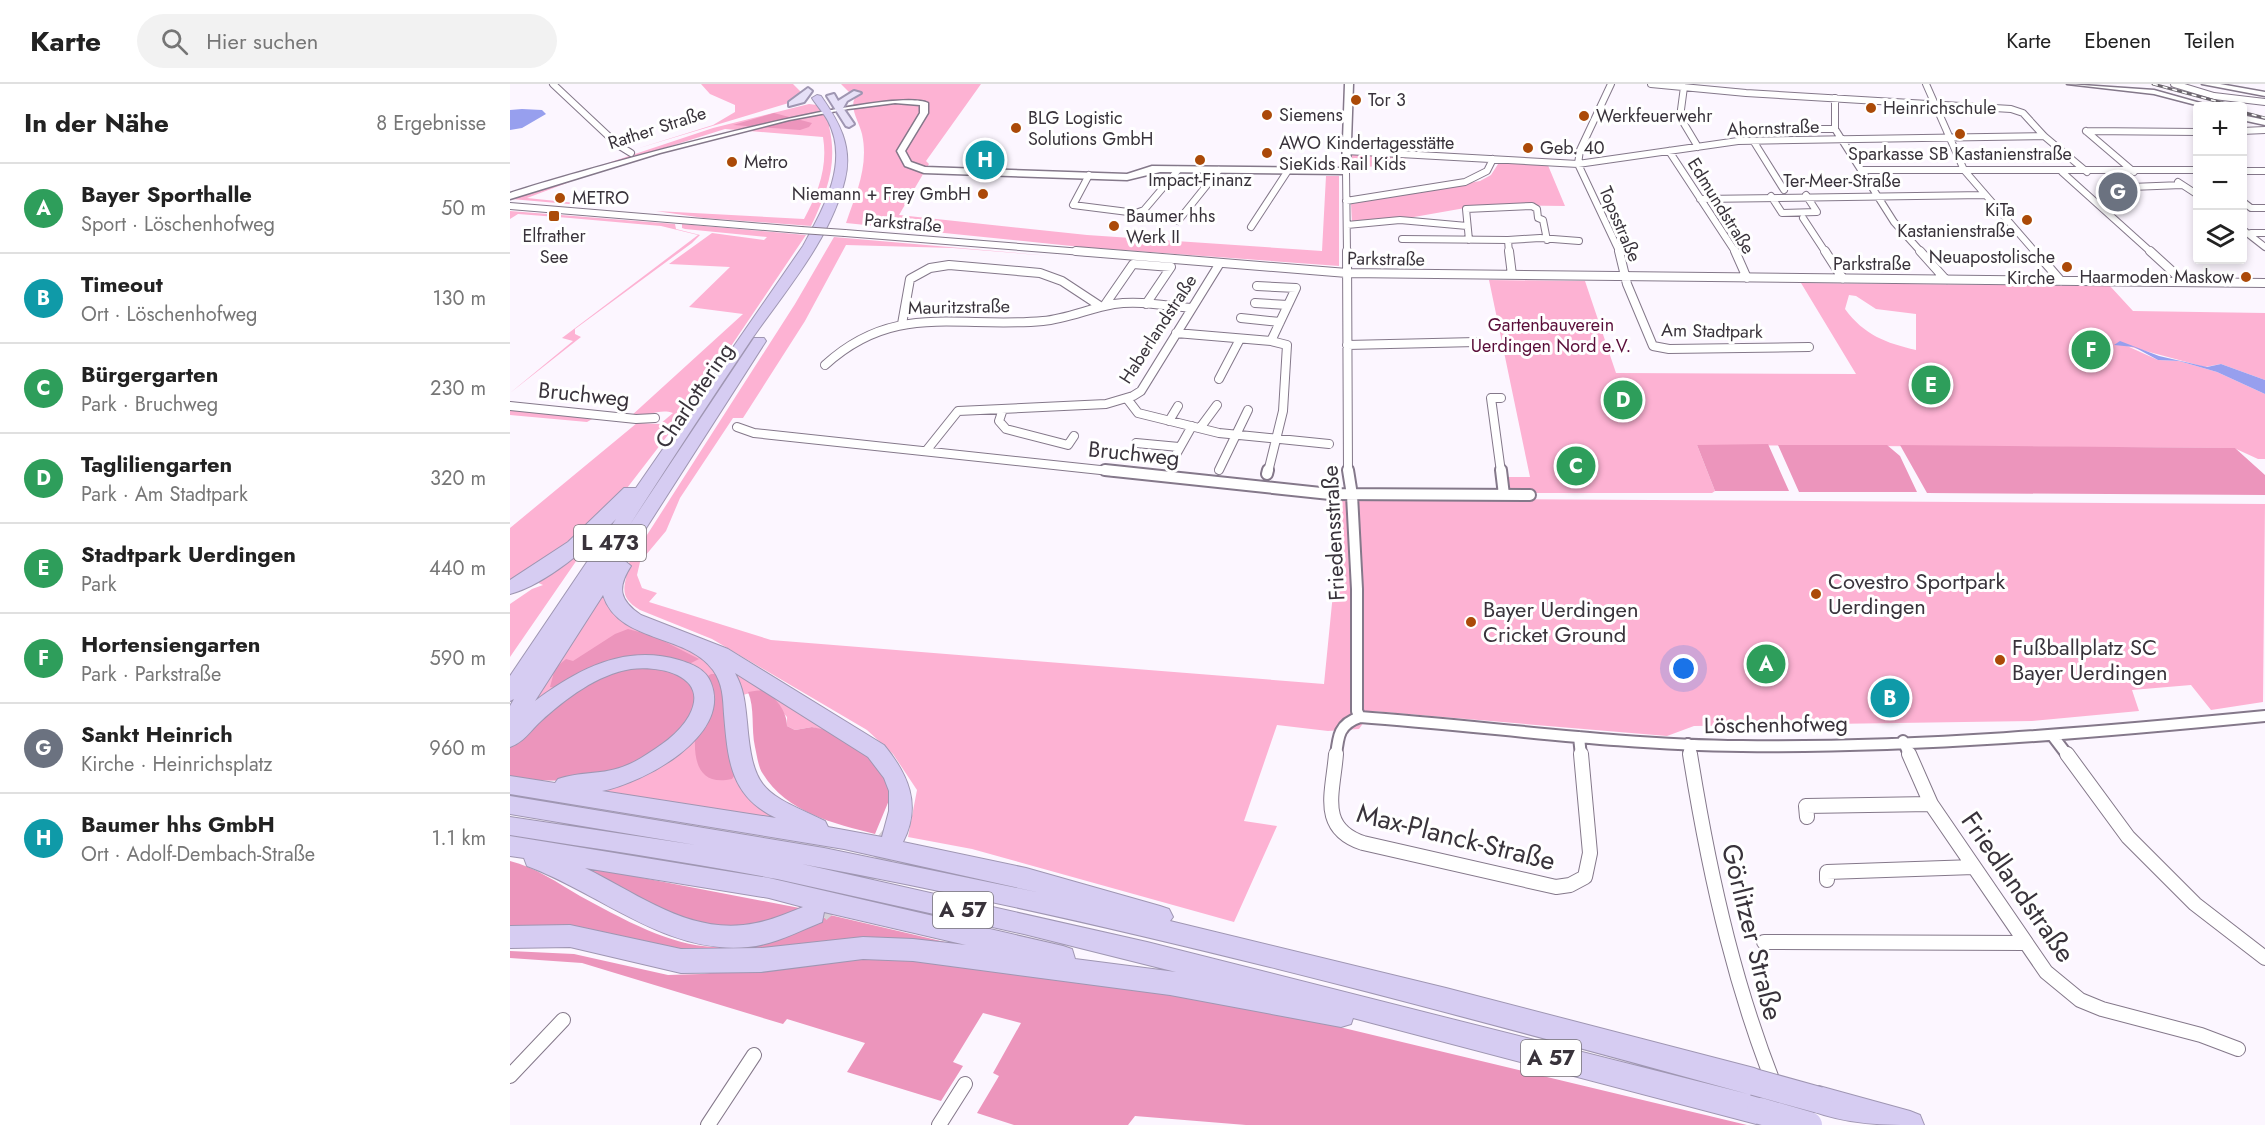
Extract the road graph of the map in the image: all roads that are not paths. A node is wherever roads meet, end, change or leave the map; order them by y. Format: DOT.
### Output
graph roads {
  1 [pos="553,84"];
  2 [pos="800,84"];
  3 [pos="1349,84"];
  4 [pos="1611,84"];
  5 [pos="1651,84"];
  6 [pos="1926,84"];
  7 [pos="2071,84"];
  8 [pos="2174,84"];
  9 [pos="2206,84"];
  10 [pos="1684,87"];
  11 [pos="818,92"];
  12 [pos="862,92"];
  13 [pos="888,92"];
  14 [pos="2264,95"];
  15 [pos="1835,98"];
  16 [pos="2193,102"];
  17 [pos="792,104"];
  18 [pos="1935,104"];
  19 [pos="782,107"];
  20 [pos="839,107"];
  21 [pos="741,118"];
  22 [pos="2247,118"];
  23 [pos="2265,123"];
  24 [pos="849,124"];
  25 [pos="1758,129"];
  26 [pos="1835,129"];
  27 [pos="2265,130"];
  28 [pos="2247,131"];
  29 [pos="2193,132"];
  30 [pos="2044,134"];
  31 [pos="1950,140"];
  32 [pos="1754,141"];
  33 [pos="1843,141"];
  34 [pos="1698,147"];
  35 [pos="1346,151"];
  36 [pos="1669,152"];
  37 [pos="631,153"];
  38 [pos="1493,159"];
  39 [pos="1578,164"];
  40 [pos="1178,170"];
  41 [pos="1219,170"];
  42 [pos="1861,170"];
  43 [pos="1964,170"];
  44 [pos="2193,170"];
  45 [pos="1346,171"];
  46 [pos="2162,171"];
  47 [pos="2247,171"];
  48 [pos="2265,171"];
  49 [pos="1287,172"];
  50 [pos="2061,172"];
  51 [pos="2087,172"];
  52 [pos="2113,172"];
  53 [pos="2134,172"];
  54 [pos="1092,175"];
  55 [pos="2182,185"];
  56 [pos="2193,192"];
  57 [pos="1786,193"];
  58 [pos="1806,195"];
  59 [pos="1877,195"];
  60 [pos="1985,195"];
  61 [pos="510,196"];
  62 [pos="1771,196"];
  63 [pos="1700,199"];
  64 [pos="1346,201"];
  65 [pos="2247,204"];
  66 [pos="510,206"];
  67 [pos="2265,208"];
  68 [pos="1801,215"];
  69 [pos="1178,221"];
  70 [pos="1347,225"];
  71 [pos="1453,225"];
  72 [pos="1467,226"];
  73 [pos="1251,227"];
  74 [pos="2247,233"];
  75 [pos="2252,233"];
  76 [pos="2265,233"];
  77 [pos="1402,239"];
  78 [pos="1453,240"];
  79 [pos="1469,240"];
  80 [pos="1508,240"];
  81 [pos="1547,240"];
  82 [pos="1579,242"];
  83 [pos="2265,247"];
  84 [pos="1220,263"];
  85 [pos="1347,273"];
  86 [pos="1512,275"];
  87 [pos="1626,277"];
  88 [pos="1747,278"];
  89 [pos="1843,279"];
  90 [pos="1946,280"];
  91 [pos="2061,281"];
  92 [pos="2184,282"];
  93 [pos="2265,283"];
  94 [pos="1257,286"];
  95 [pos="1255,303"];
  96 [pos="1146,304"];
  97 [pos="1288,305"];
  98 [pos="1102,306"];
  99 [pos="1192,308"];
  100 [pos="1241,318"];
  101 [pos="1280,322"];
  102 [pos="902,324"];
  103 [pos="1176,333"];
  104 [pos="1240,339"];
  105 [pos="1271,341"];
  106 [pos="1476,342"];
  107 [pos="1347,345"];
  108 [pos="1809,347"];
  109 [pos="825,365"];
  110 [pos="1219,379"];
  111 [pos="708,392"];
  112 [pos="1501,398"];
  113 [pos="1128,400"];
  114 [pos="1217,405"];
  115 [pos="510,406"];
  116 [pos="1178,406"];
  117 [pos="1003,409"];
  118 [pos="1248,410"];
  119 [pos="655,418"];
  120 [pos="1169,421"];
  121 [pos="737,427"];
  122 [pos="1196,427"];
  123 [pos="1074,436"];
  124 [pos="1235,436"];
  125 [pos="1279,439"];
  126 [pos="1136,443"];
  127 [pos="1329,444"];
  128 [pos="1179,447"];
  129 [pos="926,451"];
  130 [pos="1174,458"];
  131 [pos="1219,470"];
  132 [pos="1267,474"];
  133 [pos="632,490"];
  134 [pos="1352,495"];
  135 [pos="1504,495"];
  136 [pos="1530,495"];
  137 [pos="656,496"];
  138 [pos="510,588"];
  139 [pos="702,646"];
  140 [pos="510,669"];
  141 [pos="510,693"];
  142 [pos="1360,717"];
  143 [pos="2264,717"];
  144 [pos="510,723"];
  145 [pos="2052,735"];
  146 [pos="1580,737"];
  147 [pos="510,739"];
  148 [pos="1902,741"];
  149 [pos="1688,744"];
  150 [pos="510,785"];
  151 [pos="1931,804"];
  152 [pos="510,805"];
  153 [pos="1807,817"];
  154 [pos="510,826"];
  155 [pos="894,837"];
  156 [pos="844,839"];
  157 [pos="510,846"];
  158 [pos="510,852"];
  159 [pos="1974,867"];
  160 [pos="1827,880"];
  161 [pos="813,914"];
  162 [pos="510,937"];
  163 [pos="1764,942"];
  164 [pos="2025,943"];
  165 [pos="1258,953"];
  166 [pos="2265,958"];
  167 [pos="1170,983"];
  168 [pos="563,1020"];
  169 [pos="1410,1021"];
  170 [pos="2238,1049"];
  171 [pos="754,1054"];
  172 [pos="510,1076"];
  173 [pos="965,1084"];
  174 [pos="1814,1112"];
  175 [pos="708,1125"];
  176 [pos="939,1125"];
  177 [pos="1791,1125"];
  178 [pos="1910,1125"];
  1 -- 37 [label="street"];
  2 -- 11 [label="main road, Charlottering / L 473"];
  3 -- 35 [label="main road, Friedensstraße"];
  4 -- 39 [label="street, Topsstraße"];
  5 -- 10 [label="street"];
  6 -- 18 [label="street"];
  7 -- 16 [label="main road"];
  8 -- 14 [label="street"];
  9 -- 14 [label="main road"];
  10 -- 15 [label="street"];
  10 -- 34 [label="street"];
  11 -- 12 [label="main road"];
  11 -- 17 [label="main road"];
  11 -- 20 [label="main road, Charlottering / L 473"];
  11 -- 111 [label="highway, Charlottering / L 473"];
  12 -- 20 [label="main road"];
  13 -- 54 [label="main road"];
  15 -- 18 [label="street"];
  15 -- 26 [label="street"];
  17 -- 19 [label="main road"];
  18 -- 30 [label="street"];
  18 -- 31 [label="street"];
  20 -- 24 [label="main road, Charlottering / L 473"];
  21 -- 37 [label="main road, Rather Straße"];
  22 -- 23 [label="main road"];
  24 -- 137 [label="highway, Charlottering / L 473"];
  25 -- 26 [label="street"];
  26 -- 33 [label="street"];
  27 -- 28 [label="street"];
  29 -- 53 [label="street"];
  30 -- 31 [label="street, Ahornstraße"];
  30 -- 51 [label="street"];
  31 -- 33 [label="street, Ahornstraße"];
  31 -- 43 [label="street"];
  32 -- 33 [label="street, Ahornstraße"];
  32 -- 34 [label="street, Ahornstraße"];
  32 -- 57 [label="street"];
  33 -- 42 [label="street"];
  34 -- 36 [label="street, Ahornstraße"];
  35 -- 38 [label="street, Ahornstraße"];
  35 -- 45 [label="main road, Friedensstraße"];
  36 -- 39 [label="street, Ahornstraße"];
  36 -- 63 [label="street, Edmundstraße"];
  37 -- 61 [label="main road, Rather Straße"];
  38 -- 39 [label="street, Ahornstraße"];
  38 -- 64 [label="street"];
  39 -- 87 [label="street, Topsstraße"];
  40 -- 41 [label="main road"];
  40 -- 54 [label="main road"];
  40 -- 54 [label="street"];
  41 -- 49 [label="main road"];
  41 -- 69 [label="street"];
  42 -- 43 [label="street"];
  42 -- 59 [label="street"];
  43 -- 50 [label="street"];
  43 -- 60 [label="street"];
  44 -- 46 [label="street"];
  45 -- 49 [label="main road"];
  45 -- 64 [label="street, Friedensstraße"];
  46 -- 53 [label="street"];
  46 -- 55 [label="street"];
  47 -- 48 [label="street"];
  49 -- 73 [label="street"];
  50 -- 51 [label="street"];
  50 -- 92 [label="street"];
  51 -- 52 [label="street"];
  52 -- 53 [label="street"];
  52 -- 55 [label="street"];
  55 -- 56 [label="street"];
  57 -- 58 [label="street, Ter-Meer-Straße"];
  57 -- 62 [label="street, Ter-Meer-Straße"];
  58 -- 59 [label="street, Ter-Meer-Straße"];
  58 -- 68 [label="street"];
  59 -- 60 [label="street, Ter-Meer-Straße"];
  59 -- 90 [label="street"];
  60 -- 91 [label="street"];
  62 -- 63 [label="street, Ter-Meer-Straße"];
  62 -- 68 [label="street"];
  63 -- 88 [label="street, Edmundstraße"];
  64 -- 70 [label="street, Friedensstraße"];
  65 -- 67 [label="street"];
  66 -- 84 [label="street, Parkstraße, bridge"];
  68 -- 89 [label="street"];
  70 -- 71 [label="street"];
  70 -- 85 [label="street, Friedensstraße"];
  71 -- 72 [label="street"];
  71 -- 78 [label="street"];
  72 -- 79 [label="street"];
  72 -- 81 [label="street"];
  74 -- 83 [label="street"];
  75 -- 76 [label="street"];
  77 -- 78 [label="street"];
  78 -- 79 [label="street"];
  79 -- 80 [label="street"];
  80 -- 81 [label="street"];
  80 -- 86 [label="street"];
  81 -- 82 [label="street"];
  84 -- 85 [label="street, Parkstraße"];
  84 -- 99 [label="street, Haberlandstraße"];
  85 -- 86 [label="street, Parkstraße"];
  85 -- 107 [label="street, Friedensstraße"];
  86 -- 87 [label="street, Parkstraße"];
  87 -- 88 [label="street, Parkstraße"];
  87 -- 108 [label="street, Am Stadtpark"];
  88 -- 89 [label="street, Parkstraße"];
  89 -- 90 [label="street, Parkstraße"];
  90 -- 91 [label="street, Parkstraße"];
  91 -- 92 [label="street, Parkstraße"];
  92 -- 93 [label="street, Parkstraße"];
  94 -- 97 [label="street"];
  95 -- 97 [label="street"];
  96 -- 98 [label="street, Mauritzstraße"];
  96 -- 98 [label="street"];
  96 -- 99 [label="street, Mauritzstraße"];
  97 -- 101 [label="street"];
  98 -- 102 [label="street, Mauritzstraße"];
  98 -- 102 [label="street"];
  99 -- 103 [label="street, Haberlandstraße"];
  100 -- 101 [label="street"];
  101 -- 105 [label="street"];
  102 -- 109 [label="street, Mauritzstraße"];
  103 -- 104 [label="street"];
  103 -- 113 [label="street, Haberlandstraße"];
  104 -- 105 [label="street"];
  104 -- 110 [label="street"];
  105 -- 125 [label="street"];
  106 -- 107 [label="street"];
  107 -- 134 [label="street, Friedensstraße"];
  111 -- 133 [label="highway"];
  111 -- 141 [label="highway, Charlottering / L 473"];
  112 -- 135 [label="street"];
  113 -- 117 [label="street"];
  113 -- 120 [label="street, Haberlandstraße"];
  114 -- 122 [label="street"];
  115 -- 119 [label="street, Bruchweg"];
  116 -- 120 [label="street"];
  117 -- 123 [label="street"];
  117 -- 129 [label="street"];
  118 -- 124 [label="street"];
  120 -- 122 [label="street, Haberlandstraße"];
  121 -- 129 [label="street, Bruchweg"];
  122 -- 124 [label="street, Haberlandstraße"];
  122 -- 128 [label="street"];
  124 -- 125 [label="street, Haberlandstraße"];
  124 -- 131 [label="street"];
  125 -- 127 [label="street, Haberlandstraße"];
  125 -- 132 [label="street"];
  126 -- 128 [label="street"];
  128 -- 130 [label="street"];
  129 -- 134 [label="street, Bruchweg"];
  133 -- 138 [label="highway"];
  133 -- 140 [label="highway"];
  134 -- 135 [label="street, Bruchweg"];
  134 -- 142 [label="street, Friedensstraße"];
  135 -- 136 [label="street, Bruchweg"];
  137 -- 139 [label="highway"];
  137 -- 144 [label="highway, Charlottering / L 473"];
  139 -- 155 [label="highway"];
  139 -- 156 [label="highway"];
  142 -- 146 [label="street, Löschenhofweg"];
  142 -- 146 [label="street, Max-Planck-Straße"];
  143 -- 145 [label="street, Löschenhofweg"];
  145 -- 148 [label="street, Löschenhofweg"];
  145 -- 166 [label="street"];
  146 -- 149 [label="street, Löschenhofweg"];
  147 -- 150 [label="highway"];
  148 -- 149 [label="street, Löschenhofweg"];
  148 -- 151 [label="street, Friedlandstraße"];
  149 -- 177 [label="street, Görlitzer Straße"];
  150 -- 156 [label="highway"];
  151 -- 153 [label="street"];
  151 -- 159 [label="street, Friedlandstraße"];
  152 -- 165 [label="highway, A 57"];
  154 -- 169 [label="highway, A 57"];
  156 -- 165 [label="highway"];
  157 -- 167 [label="highway"];
  158 -- 161 [label="highway"];
  159 -- 160 [label="street"];
  159 -- 164 [label="street, Friedlandstraße"];
  162 -- 167 [label="highway"];
  163 -- 164 [label="street"];
  164 -- 170 [label="street, Friedlandstraße"];
  165 -- 174 [label="highway, A 57, bridge"];
  167 -- 169 [label="highway"];
  168 -- 172 [label="street"];
  169 -- 174 [label="highway, A 57, bridge"];
  171 -- 175 [label="street"];
  173 -- 176 [label="street"];
  174 -- 178 [label="highway, A 57"];
}
